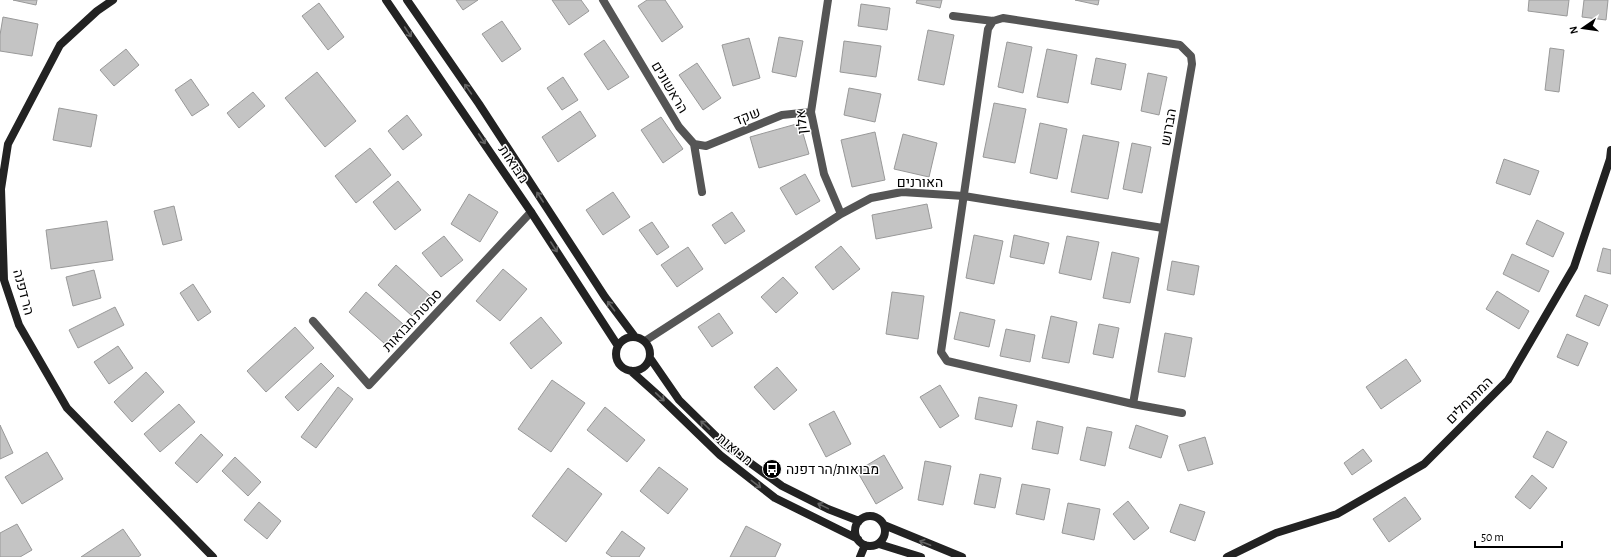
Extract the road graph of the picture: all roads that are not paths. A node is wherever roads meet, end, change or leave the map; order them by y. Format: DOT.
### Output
graph roads {
  1 [pos="114,0"];
  2 [pos="386,0"];
  3 [pos="407,0"];
  4 [pos="603,0"];
  5 [pos="828,0"];
  6 [pos="953,16"];
  7 [pos="993,21"];
  8 [pos="810,112"];
  9 [pos="694,144"];
  10 [pos="1611,150"];
  11 [pos="702,192"];
  12 [pos="964,196"];
  13 [pos="531,212"];
  14 [pos="841,214"];
  15 [pos="1163,228"];
  16 [pos="313,321"];
  17 [pos="635,337"];
  18 [pos="644,341"];
  19 [pos="618,346"];
  20 [pos="650,358"];
  21 [pos="631,371"];
  22 [pos="1133,404"];
  23 [pos="1182,413"];
  24 [pos="859,521"];
  25 [pos="884,525"];
  26 [pos="858,539"];
  27 [pos="879,544"];
  28 [pos="865,545"];
  29 [pos="213,557"];
  30 [pos="860,557"];
  31 [pos="921,557"];
  32 [pos="962,557"];
  33 [pos="1227,557"];
  1 -- 29 [label="street, הר דפנה"];
  2 -- 13 [label="street, מבואות, one-way"];
  17 -- 3 [label="street, מבואות, one-way"];
  4 -- 9 [label="street, הראשונים"];
  5 -- 8 [label="street, אלון"];
  6 -- 7 [label="street, הברוש"];
  7 -- 12 [label="street"];
  7 -- 15 [label="street, הברוש"];
  8 -- 9 [label="street, שקד"];
  8 -- 14 [label="street, אלון"];
  9 -- 11 [label="street"];
  10 -- 33 [label="street, המתנחלים"];
  12 -- 14 [label="street, האורנים"];
  12 -- 15 [label="street, האורנים"];
  12 -- 22 [label="street"];
  13 -- 16 [label="street, סמטת מבואות"];
  13 -- 19 [label="street, מבואות, one-way"];
  14 -- 18 [label="street, האורנים"];
  15 -- 22 [label="street, הברוש"];
  17 -- 18 [label="street"];
  17 -- 19 [label="street"];
  18 -- 20 [label="street"];
  19 -- 21 [label="street"];
  20 -- 21 [label="street"];
  24 -- 20 [label="street, מבואות, one-way"];
  21 -- 26 [label="street, מבואות, one-way"];
  22 -- 23 [label="street"];
  24 -- 25 [label="street"];
  24 -- 26 [label="street"];
  25 -- 27 [label="street"];
  32 -- 25 [label="street, one-way"];
  26 -- 28 [label="street"];
  27 -- 28 [label="street"];
  27 -- 31 [label="street"];
  28 -- 30 [label="street"];
}
